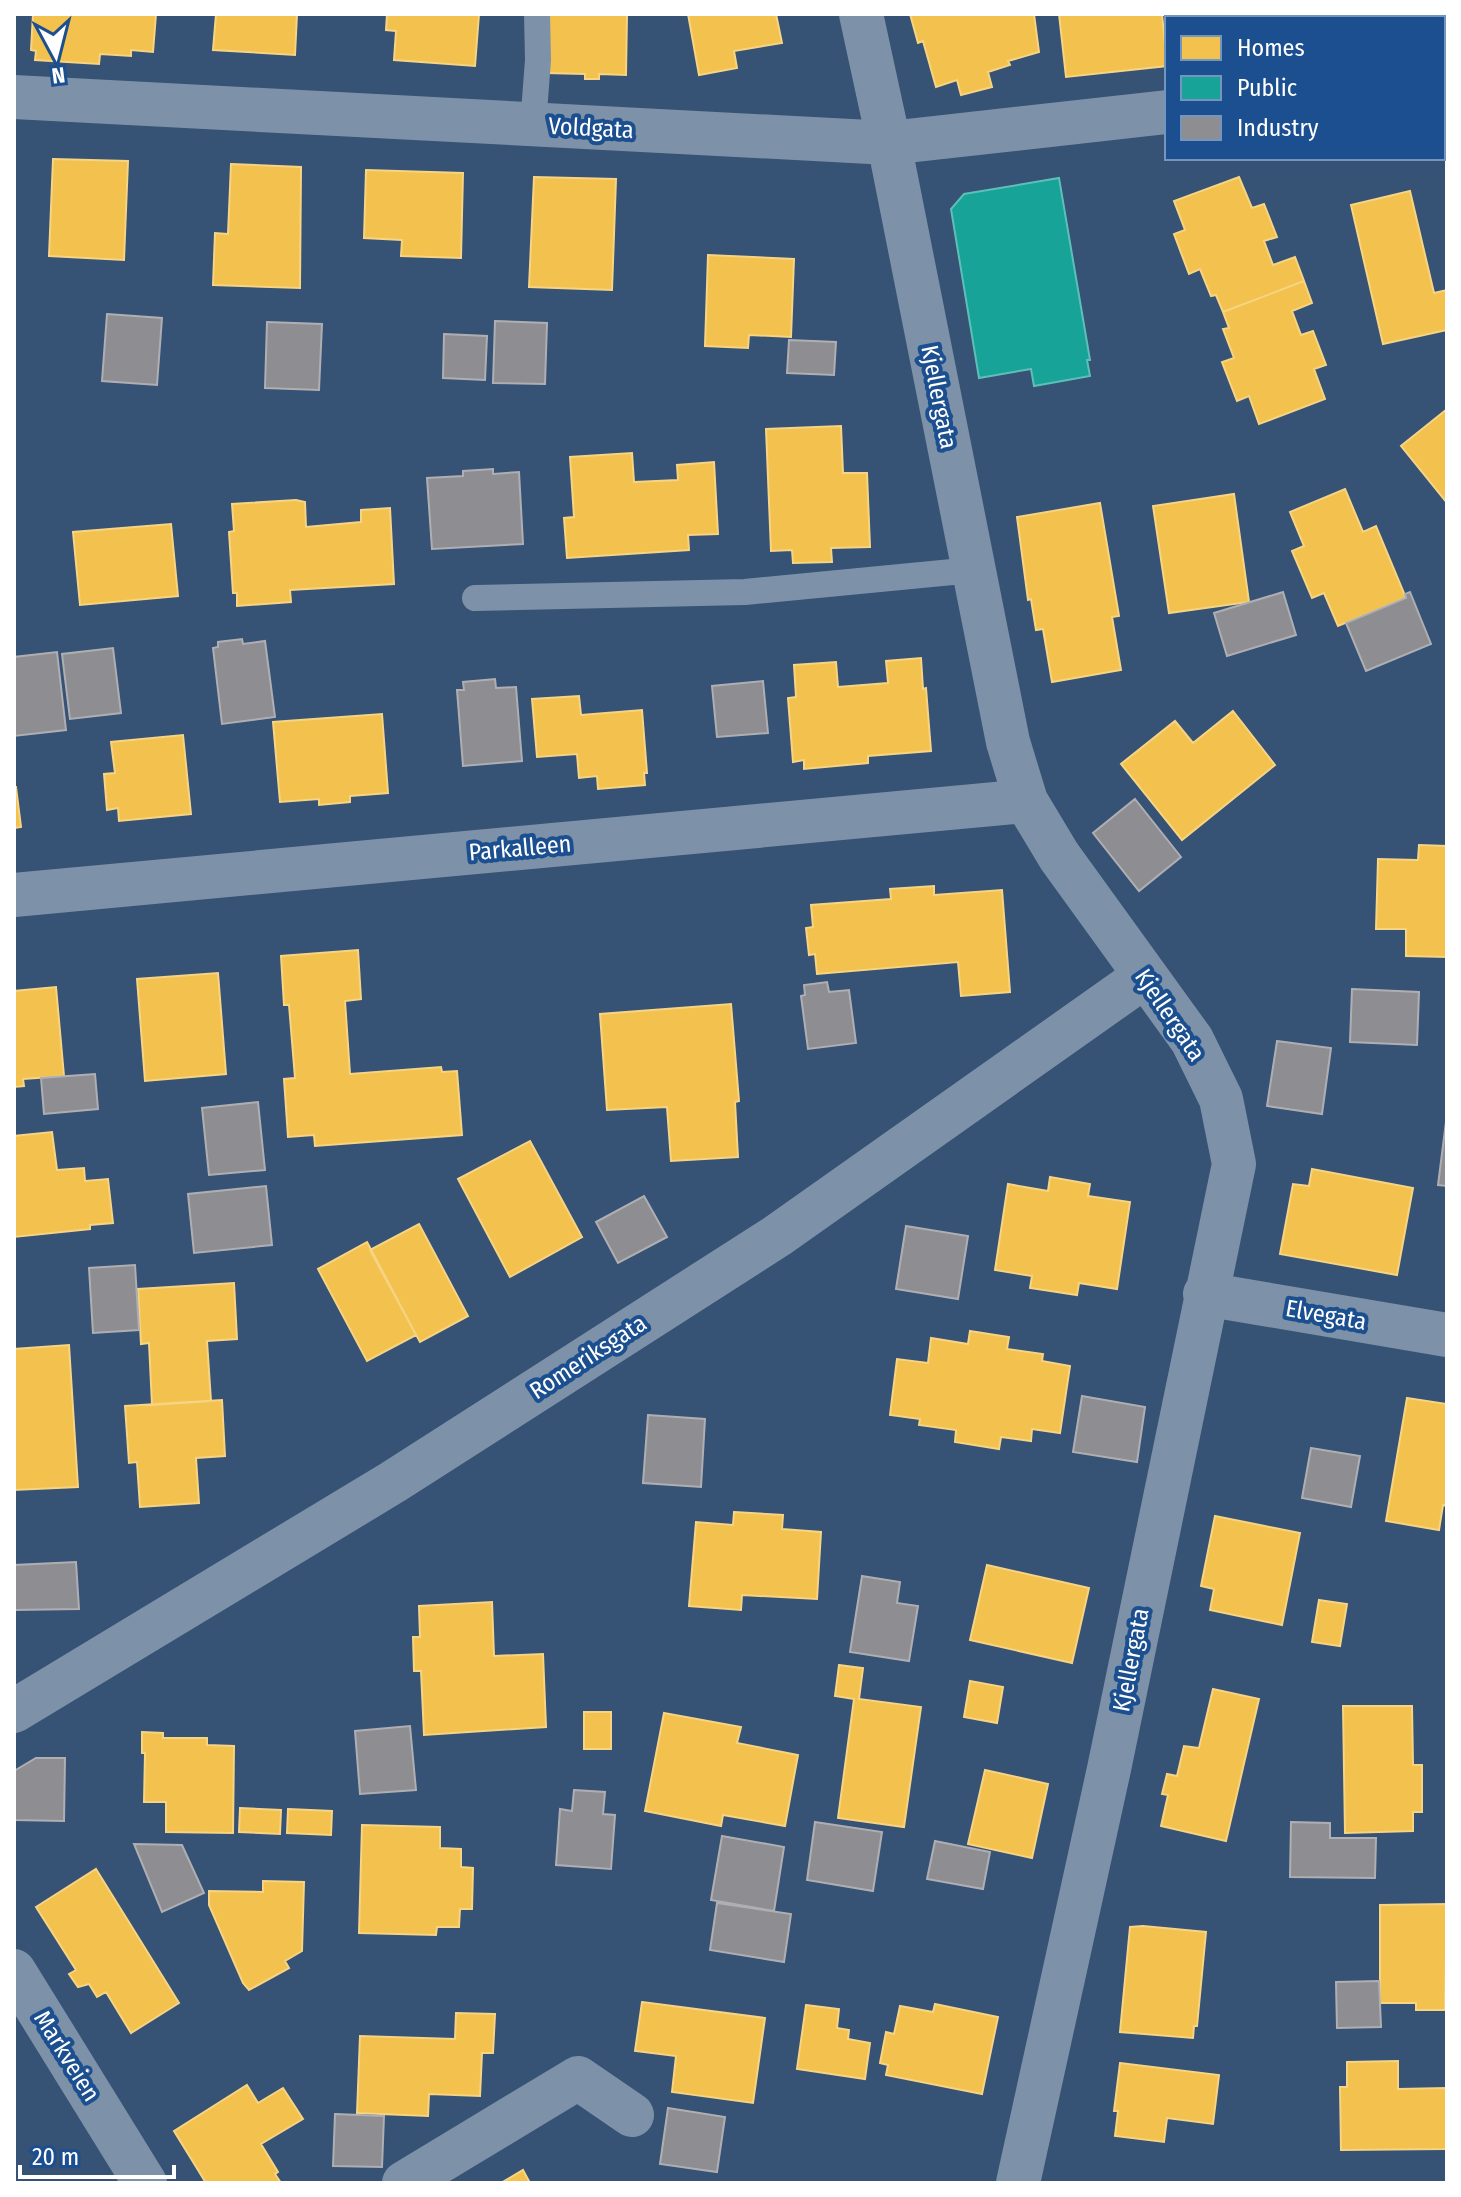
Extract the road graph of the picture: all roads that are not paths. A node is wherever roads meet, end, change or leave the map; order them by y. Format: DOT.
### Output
graph roads {
  1 [pos="537,14"];
  2 [pos="861,14"];
  3 [pos="14,97"];
  4 [pos="1165,112"];
  5 [pos="533,125"];
  6 [pos="889,143"];
  7 [pos="973,570"];
  8 [pos="475,598"];
  9 [pos="1026,801"];
  10 [pos="14,895"];
  11 [pos="1145,976"];
  12 [pos="1205,1294"];
  13 [pos="1447,1335"];
  14 [pos="14,1711"];
  15 [pos="14,1971"];
  16 [pos="632,2115"];
  17 [pos="145,2183"];
  18 [pos="404,2183"];
  19 [pos="1018,2183"];
  1 -- 5 [label="lane"];
  2 -- 6 [label="street, Kjellergata"];
  3 -- 5 [label="street, Voldgata"];
  4 -- 6 [label="street, Voldgata"];
  5 -- 6 [label="street, Voldgata"];
  6 -- 7 [label="street, Kjellergata"];
  7 -- 8 [label="lane"];
  7 -- 9 [label="street, Kjellergata"];
  9 -- 10 [label="street, Parkalleen"];
  9 -- 11 [label="street, Kjellergata"];
  11 -- 12 [label="street, Kjellergata"];
  11 -- 14 [label="street, Romeriksgata"];
  12 -- 13 [label="street, Elvegata"];
  12 -- 19 [label="street, Kjellergata"];
  15 -- 17 [label="street, Markveien"];
  16 -- 18 [label="street"];
}
